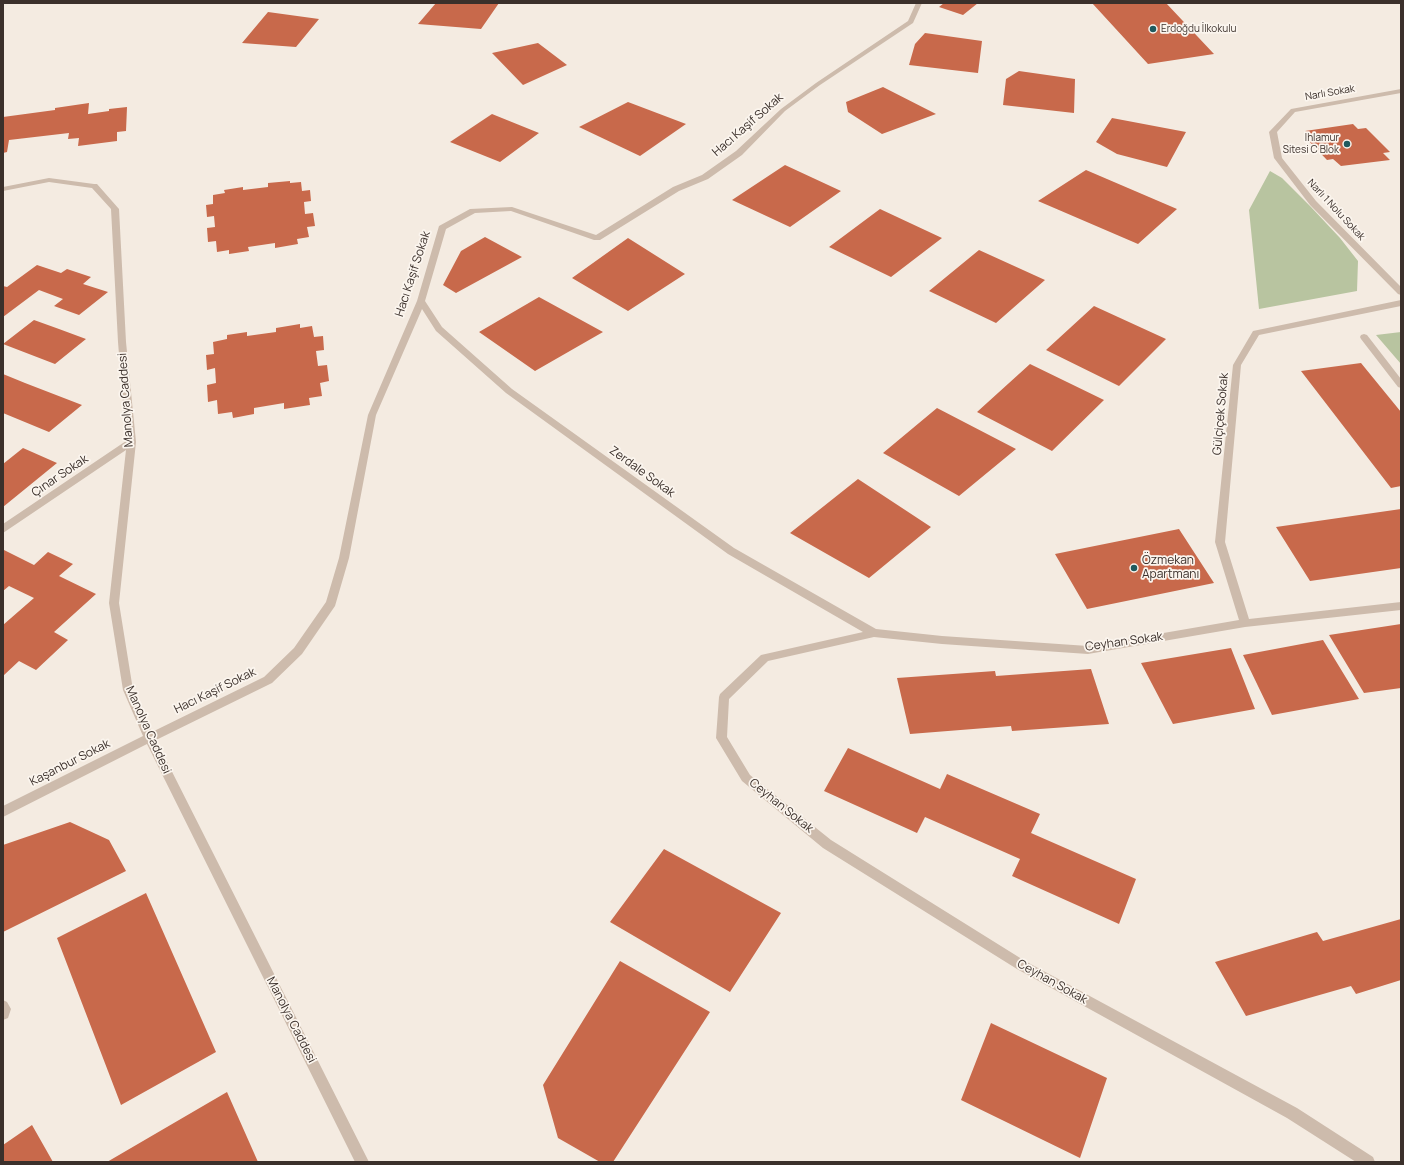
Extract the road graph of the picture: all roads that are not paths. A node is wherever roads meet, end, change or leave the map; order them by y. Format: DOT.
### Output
graph roads {
  1 [pos="919,3"];
  2 [pos="1401,91"];
  3 [pos="1273,132"];
  4 [pos="3,189"];
  5 [pos="1401,292"];
  6 [pos="421,301"];
  7 [pos="1401,303"];
  8 [pos="1364,337"];
  9 [pos="1401,385"];
  10 [pos="131,442"];
  11 [pos="3,529"];
  12 [pos="1401,606"];
  13 [pos="1245,623"];
  14 [pos="874,633"];
  15 [pos="149,738"];
  16 [pos="3,812"];
  17 [pos="3,1006"];
  18 [pos="3,1014"];
  19 [pos="358,1160"];
  20 [pos="1368,1162"];
  1 -- 6 [label="street, Hacı Kaşif Sokak"];
  2 -- 3 [label="street, Narlı Sokak"];
  3 -- 5 [label="street, Narlı 1 Nolu Sokak"];
  4 -- 10 [label="street, Manolya Caddesi"];
  6 -- 14 [label="street, Zerdale Sokak"];
  6 -- 15 [label="street, Hacı Kaşif Sokak"];
  7 -- 13 [label="street, Gülçiçek Sokak"];
  8 -- 9 [label="street"];
  10 -- 11 [label="street, Çınar Sokak"];
  10 -- 15 [label="street, Manolya Caddesi"];
  12 -- 13 [label="street, Ceyhan Sokak"];
  13 -- 14 [label="street, Ceyhan Sokak"];
  14 -- 20 [label="street, Ceyhan Sokak"];
  15 -- 16 [label="street, Kaşanbur Sokak"];
  15 -- 19 [label="street, Manolya Caddesi"];
  17 -- 18 [label="street"];
}
